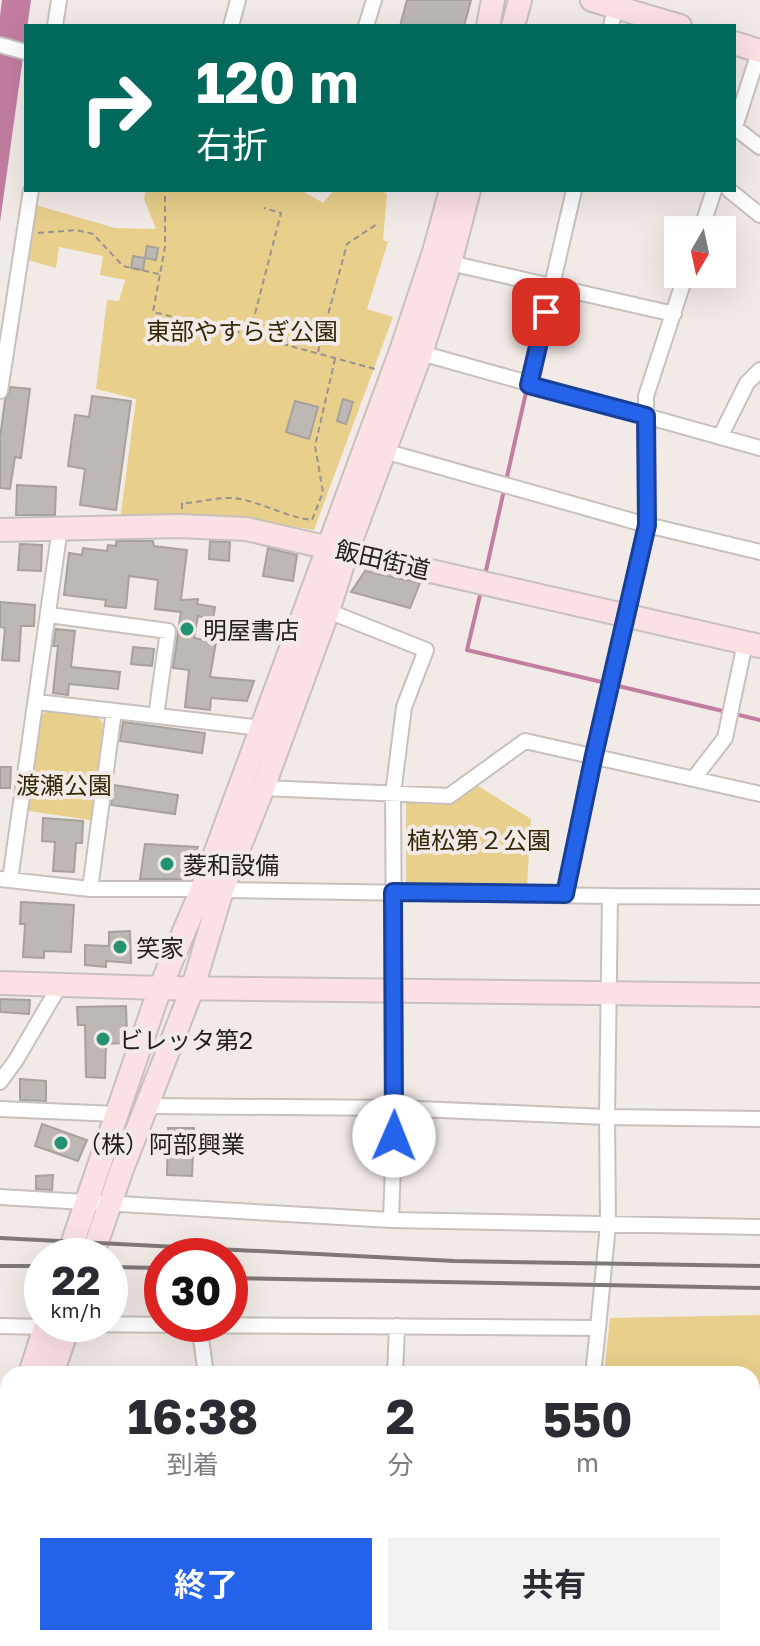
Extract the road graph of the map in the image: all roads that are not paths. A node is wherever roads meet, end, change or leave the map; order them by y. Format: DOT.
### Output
graph roads {
  1 [pos="59,0"];
  2 [pos="238,0"];
  3 [pos="374,0"];
  4 [pos="493,0"];
  5 [pos="520,0"];
  6 [pos="592,0"];
  7 [pos="613,16"];
  8 [pos="55,24"];
  9 [pos="232,24"];
  10 [pos="367,24"];
  11 [pos="488,24"];
  12 [pos="514,24"];
  13 [pos="667,24"];
  14 [pos="736,44"];
  15 [pos="0,45"];
  16 [pos="760,50"];
  17 [pos="24,51"];
  18 [pos="736,122"];
  19 [pos="736,129"];
  20 [pos="760,147"];
  21 [pos="31,192"];
  22 [pos="450,192"];
  23 [pos="468,192"];
  24 [pos="574,192"];
  25 [pos="713,192"];
  26 [pos="731,192"];
  27 [pos="760,215"];
  28 [pos="706,216"];
  29 [pos="450,263"];
  30 [pos="552,287"];
  31 [pos="682,288"];
  32 [pos="674,314"];
  33 [pos="421,353"];
  34 [pos="760,370"];
  35 [pos="529,385"];
  36 [pos="0,391"];
  37 [pos="646,416"];
  38 [pos="720,437"];
  39 [pos="760,448"];
  40 [pos="384,451"];
  41 [pos="647,525"];
  42 [pos="60,528"];
  43 [pos="0,530"];
  44 [pos="338,548"];
  45 [pos="760,552"];
  46 [pos="328,611"];
  47 [pos="49,615"];
  48 [pos="626,615"];
  49 [pos="753,645"];
  50 [pos="37,702"];
  51 [pos="114,711"];
  52 [pos="156,716"];
  53 [pos="261,728"];
  54 [pos="594,755"];
  55 [pos="694,778"];
  56 [pos="263,788"];
  57 [pos="393,794"];
  58 [pos="760,794"];
  59 [pos="5,880"];
  60 [pos="90,889"];
  61 [pos="212,890"];
  62 [pos="393,892"];
  63 [pos="565,894"];
  64 [pos="610,896"];
  65 [pos="760,897"];
  66 [pos="0,983"];
  67 [pos="60,985"];
  68 [pos="193,987"];
  69 [pos="160,988"];
  70 [pos="395,990"];
  71 [pos="609,992"];
  72 [pos="760,995"];
  73 [pos="0,1082"];
  74 [pos="147,1106"];
  75 [pos="395,1108"];
  76 [pos="0,1109"];
  77 [pos="117,1114"];
  78 [pos="607,1117"];
  79 [pos="760,1119"];
  80 [pos="0,1197"];
  81 [pos="87,1200"];
  82 [pos="111,1202"];
  83 [pos="391,1220"];
  84 [pos="608,1225"];
  85 [pos="760,1227"];
  86 [pos="74,1238"];
  87 [pos="98,1238"];
  88 [pos="248,1325"];
  89 [pos="0,1326"];
  90 [pos="24,1326"];
  91 [pos="397,1326"];
  92 [pos="598,1328"];
  93 [pos="40,1342"];
  94 [pos="63,1342"];
  95 [pos="201,1342"];
  96 [pos="32,1366"];
  97 [pos="55,1366"];
  98 [pos="205,1366"];
  99 [pos="395,1366"];
  100 [pos="594,1366"];
  1 -- 8 [label="street"];
  2 -- 9 [label="street"];
  3 -- 10 [label="street"];
  4 -- 11 [label="street"];
  5 -- 12 [label="street"];
  6 -- 7 [label="street"];
  7 -- 13 [label="street"];
  14 -- 16 [label="street"];
  15 -- 17 [label="street"];
  16 -- 18 [label="street"];
  19 -- 20 [label="street"];
  21 -- 36 [label="street"];
  22 -- 44 [label="street"];
  23 -- 29 [label="street"];
  24 -- 30 [label="street"];
  25 -- 28 [label="street"];
  26 -- 27 [label="street"];
  29 -- 30 [label="street"];
  29 -- 33 [label="street"];
  30 -- 32 [label="street"];
  30 -- 35 [label="street"];
  31 -- 32 [label="street"];
  32 -- 37 [label="street"];
  33 -- 35 [label="street"];
  33 -- 40 [label="street"];
  34 -- 38 [label="street"];
  35 -- 37 [label="street"];
  37 -- 38 [label="street"];
  37 -- 41 [label="street"];
  38 -- 39 [label="street"];
  40 -- 41 [label="street"];
  40 -- 44 [label="street"];
  41 -- 45 [label="street"];
  41 -- 48 [label="street"];
  42 -- 43 [label="street, 飯田街道"];
  42 -- 44 [label="street, 飯田街道"];
  42 -- 47 [label="street"];
  44 -- 46 [label="street"];
  44 -- 48 [label="street, 飯田街道"];
  44 -- 53 [label="street"];
  46 -- 56 [label="street"];
  46 -- 57 [label="street"];
  47 -- 50 [label="street"];
  47 -- 52 [label="street"];
  48 -- 49 [label="street, 飯田街道"];
  48 -- 54 [label="street"];
  49 -- 55 [label="street"];
  50 -- 51 [label="street"];
  50 -- 59 [label="street"];
  51 -- 52 [label="street"];
  51 -- 60 [label="street"];
  52 -- 53 [label="street"];
  53 -- 61 [label="street"];
  54 -- 55 [label="street"];
  54 -- 57 [label="street"];
  54 -- 63 [label="street"];
  55 -- 58 [label="street"];
  56 -- 57 [label="street"];
  56 -- 61 [label="street"];
  57 -- 62 [label="street"];
  59 -- 60 [label="street"];
  60 -- 61 [label="street"];
  61 -- 62 [label="street"];
  61 -- 68 [label="street"];
  61 -- 69 [label="street"];
  62 -- 63 [label="street"];
  62 -- 70 [label="street"];
  63 -- 64 [label="street"];
  64 -- 65 [label="street"];
  64 -- 71 [label="street"];
  66 -- 67 [label="street"];
  67 -- 69 [label="street"];
  67 -- 73 [label="street"];
  68 -- 69 [label="street"];
  68 -- 70 [label="street"];
  68 -- 74 [label="street"];
  69 -- 77 [label="street"];
  70 -- 71 [label="street"];
  70 -- 75 [label="street"];
  71 -- 72 [label="street"];
  71 -- 78 [label="street"];
  74 -- 75 [label="street"];
  74 -- 82 [label="street"];
  75 -- 78 [label="street"];
  75 -- 83 [label="street"];
  76 -- 77 [label="street"];
  77 -- 81 [label="street"];
  78 -- 79 [label="street"];
  78 -- 84 [label="street"];
  80 -- 81 [label="street"];
  81 -- 82 [label="street"];
  81 -- 86 [label="street"];
  82 -- 83 [label="street"];
  82 -- 87 [label="street"];
  83 -- 84 [label="street"];
  84 -- 85 [label="street"];
  84 -- 92 [label="street"];
  88 -- 91 [label="street"];
  89 -- 90 [label="street"];
  91 -- 92 [label="street"];
  91 -- 99 [label="street"];
  92 -- 100 [label="street"];
  93 -- 96 [label="street"];
  94 -- 97 [label="street"];
  95 -- 98 [label="street"];
}
